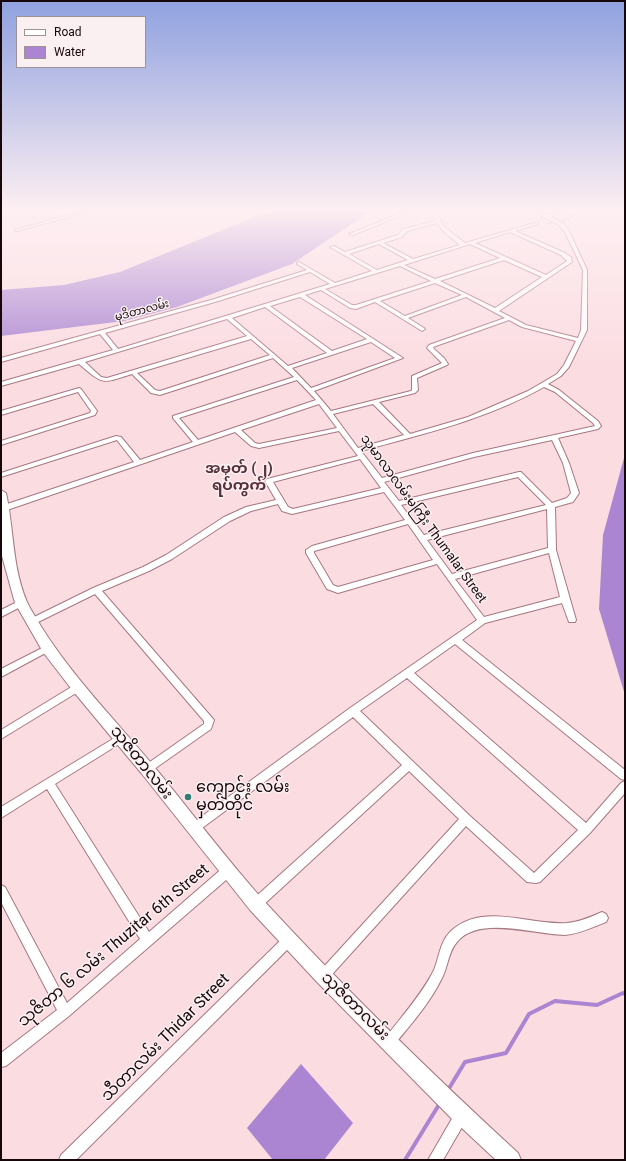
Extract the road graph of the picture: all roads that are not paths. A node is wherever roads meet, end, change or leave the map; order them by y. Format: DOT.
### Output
graph roads {
  1 [pos="303,265"];
  2 [pos="365,265"];
  3 [pos="398,265"];
  4 [pos="404,265"];
  5 [pos="482,265"];
  6 [pos="520,265"];
  7 [pos="564,265"];
  8 [pos="583,265"];
  9 [pos="311,270"];
  10 [pos="378,272"];
  11 [pos="546,277"];
  12 [pos="435,281"];
  13 [pos="335,285"];
  14 [pos="322,289"];
  15 [pos="302,295"];
  16 [pos="466,296"];
  17 [pos="377,300"];
  18 [pos="267,306"];
  19 [pos="495,311"];
  20 [pos="228,317"];
  21 [pos="404,318"];
  22 [pos="510,318"];
  23 [pos="422,329"];
  24 [pos="101,332"];
  25 [pos="251,337"];
  26 [pos="371,340"];
  27 [pos="580,340"];
  28 [pos="116,351"];
  29 [pos="331,353"];
  30 [pos="273,356"];
  31 [pos="1,360"];
  32 [pos="81,362"];
  33 [pos="287,368"];
  34 [pos="134,373"];
  35 [pos="297,378"];
  36 [pos="1,384"];
  37 [pos="543,384"];
  38 [pos="310,390"];
  39 [pos="320,401"];
  40 [pos="376,402"];
  41 [pos="1,413"];
  42 [pos="329,413"];
  43 [pos="342,429"];
  44 [pos="237,430"];
  45 [pos="409,436"];
  46 [pos="554,438"];
  47 [pos="1,443"];
  48 [pos="197,443"];
  49 [pos="357,450"];
  50 [pos="362,457"];
  51 [pos="139,463"];
  52 [pos="1,475"];
  53 [pos="380,481"];
  54 [pos="386,489"];
  55 [pos="1,493"];
  56 [pos="280,500"];
  57 [pos="397,504"];
  58 [pos="551,506"];
  59 [pos="4,508"];
  60 [pos="410,522"];
  61 [pos="422,538"];
  62 [pos="552,550"];
  63 [pos="5,558"];
  64 [pos="439,561"];
  65 [pos="452,577"];
  66 [pos="96,590"];
  67 [pos="565,600"];
  68 [pos="21,604"];
  69 [pos="1,614"];
  70 [pos="572,620"];
  71 [pos="482,621"];
  72 [pos="31,622"];
  73 [pos="456,640"];
  74 [pos="48,648"];
  75 [pos="1,673"];
  76 [pos="407,673"];
  77 [pos="78,687"];
  78 [pos="352,711"];
  79 [pos="1,734"];
  80 [pos="122,738"];
  81 [pos="409,765"];
  82 [pos="147,769"];
  83 [pos="625,776"];
  84 [pos="49,783"];
  85 [pos="625,786"];
  86 [pos="1,813"];
  87 [pos="466,819"];
  88 [pos="194,828"];
  89 [pos="586,830"];
  90 [pos="229,870"];
  91 [pos="1,891"];
  92 [pos="256,904"];
  93 [pos="602,918"];
  94 [pos="289,940"];
  95 [pos="148,941"];
  96 [pos="323,976"];
  97 [pos="65,1012"];
  98 [pos="390,1041"];
  99 [pos="1,1061"];
  100 [pos="460,1112"];
  101 [pos="66,1160"];
  102 [pos="435,1160"];
  103 [pos="511,1160"];
  1 -- 9 [label="street"];
  2 -- 10 [label="street"];
  3 -- 10 [label="street"];
  4 -- 12 [label="street"];
  5 -- 12 [label="street"];
  6 -- 11 [label="street"];
  7 -- 11 [label="street"];
  8 -- 27 [label="street"];
  9 -- 13 [label="street"];
  9 -- 24 [label="street, မုဒိတာလမ်း"];
  10 -- 13 [label="street"];
  11 -- 19 [label="street"];
  12 -- 16 [label="street"];
  12 -- 17 [label="street"];
  13 -- 14 [label="street"];
  14 -- 15 [label="street"];
  14 -- 17 [label="street"];
  15 -- 18 [label="street"];
  15 -- 26 [label="street"];
  16 -- 19 [label="street"];
  16 -- 21 [label="street"];
  17 -- 21 [label="street"];
  18 -- 20 [label="street"];
  18 -- 29 [label="street"];
  19 -- 22 [label="street"];
  20 -- 25 [label="street, သုမာလာလမ်းမကြီး Thumalar Street"];
  20 -- 28 [label="street"];
  21 -- 23 [label="street"];
  22 -- 27 [label="street"];
  22 -- 40 [label="street"];
  24 -- 28 [label="street"];
  24 -- 31 [label="street, မုဒိတာလမ်း"];
  25 -- 30 [label="street, သုမာလာလမ်းမကြီး Thumalar Street"];
  25 -- 34 [label="street"];
  26 -- 29 [label="street"];
  26 -- 38 [label="street"];
  27 -- 37 [label="street"];
  28 -- 32 [label="street"];
  29 -- 33 [label="street"];
  30 -- 33 [label="street, သုမာလာလမ်းမကြီး Thumalar Street"];
  30 -- 34 [label="street"];
  32 -- 34 [label="street"];
  32 -- 36 [label="street"];
  33 -- 35 [label="street, သုမာလာလမ်းမကြီး Thumalar Street"];
  35 -- 38 [label="street, သုမာလာလမ်းမကြီး Thumalar Street"];
  35 -- 48 [label="street"];
  37 -- 45 [label="street"];
  37 -- 46 [label="street"];
  38 -- 39 [label="street, သုမာလာလမ်းမကြီး Thumalar Street"];
  39 -- 42 [label="street, သုမာလာလမ်းမကြီး Thumalar Street"];
  39 -- 44 [label="street"];
  40 -- 42 [label="street"];
  40 -- 45 [label="street"];
  41 -- 47 [label="street"];
  42 -- 43 [label="street, သုမာလာလမ်းမကြီး Thumalar Street"];
  43 -- 44 [label="street"];
  43 -- 49 [label="street, သုမာလာလမ်းမကြီး Thumalar Street"];
  44 -- 48 [label="street"];
  45 -- 49 [label="street"];
  46 -- 53 [label="street"];
  46 -- 58 [label="street"];
  48 -- 51 [label="street"];
  49 -- 50 [label="street, သုမာလာလမ်းမကြီး Thumalar Street"];
  50 -- 53 [label="street, သုမာလာလမ်းမကြီး Thumalar Street"];
  50 -- 56 [label="street"];
  51 -- 52 [label="street"];
  51 -- 59 [label="street"];
  53 -- 54 [label="street, သုမာလာလမ်းမကြီး Thumalar Street"];
  54 -- 56 [label="street"];
  54 -- 57 [label="street, သုမာလာလမ်းမကြီး Thumalar Street"];
  55 -- 59 [label="main road, သုဇိတာလမ်း"];
  56 -- 66 [label="street"];
  57 -- 58 [label="street"];
  57 -- 60 [label="street, သုမာလာလမ်းမကြီး Thumalar Street"];
  58 -- 61 [label="street"];
  58 -- 62 [label="street"];
  59 -- 63 [label="main road, သုဇိတာလမ်း"];
  60 -- 61 [label="street, သုမာလာလမ်းမကြီး Thumalar Street"];
  60 -- 64 [label="street"];
  61 -- 64 [label="street, သုမာလာလမ်းမကြီး Thumalar Street"];
  62 -- 65 [label="street"];
  62 -- 67 [label="street"];
  63 -- 68 [label="main road, သုဇိတာလမ်း"];
  64 -- 65 [label="street, သုမာလာလမ်းမကြီး Thumalar Street"];
  65 -- 71 [label="street, သုမာလာလမ်းမကြီး Thumalar Street"];
  66 -- 72 [label="street"];
  66 -- 82 [label="street"];
  67 -- 70 [label="street"];
  67 -- 71 [label="street"];
  68 -- 69 [label="street"];
  68 -- 72 [label="main road, သုဇိတာလမ်း"];
  71 -- 73 [label="street, သုမာလာလမ်းမကြီး Thumalar Street"];
  72 -- 74 [label="main road, သုဇိတာလမ်း"];
  73 -- 76 [label="street, သုမာလာလမ်းမကြီး Thumalar Street"];
  73 -- 83 [label="street"];
  74 -- 75 [label="street"];
  74 -- 77 [label="main road, သုဇိတာလမ်း"];
  76 -- 78 [label="street, သုမာလာလမ်းမကြီး Thumalar Street"];
  76 -- 89 [label="street"];
  77 -- 79 [label="street"];
  77 -- 80 [label="main road, သုဇိတာလမ်း"];
  78 -- 81 [label="street"];
  78 -- 88 [label="street, သုမာလာလမ်းမကြီး Thumalar Street"];
  80 -- 82 [label="main road, သုဇိတာလမ်း"];
  80 -- 84 [label="street"];
  81 -- 87 [label="street"];
  81 -- 92 [label="street"];
  82 -- 88 [label="main road, သုဇိတာလမ်း"];
  84 -- 86 [label="street"];
  84 -- 95 [label="street"];
  85 -- 89 [label="street"];
  87 -- 89 [label="street"];
  87 -- 96 [label="street"];
  88 -- 90 [label="main road, သုဇိတာလမ်း"];
  90 -- 92 [label="main road, သုဇိတာလမ်း"];
  90 -- 95 [label="street, သုဇိတာ ၆ လမ်း Thuzitar 6th Street"];
  91 -- 97 [label="street"];
  92 -- 94 [label="main road, သုဇိတာလမ်း"];
  93 -- 98 [label="street"];
  94 -- 96 [label="main road, သုဇိတာလမ်း"];
  94 -- 101 [label="street, သီတာလမ်း Thidar Street"];
  95 -- 97 [label="street, သုဇိတာ ၆ လမ်း Thuzitar 6th Street"];
  96 -- 98 [label="main road, သုဇိတာလမ်း"];
  97 -- 99 [label="street, သုဇိတာ ၆ လမ်း Thuzitar 6th Street"];
  98 -- 100 [label="main road, သုဇိတာလမ်း"];
  100 -- 102 [label="street"];
  100 -- 103 [label="main road"];
}
